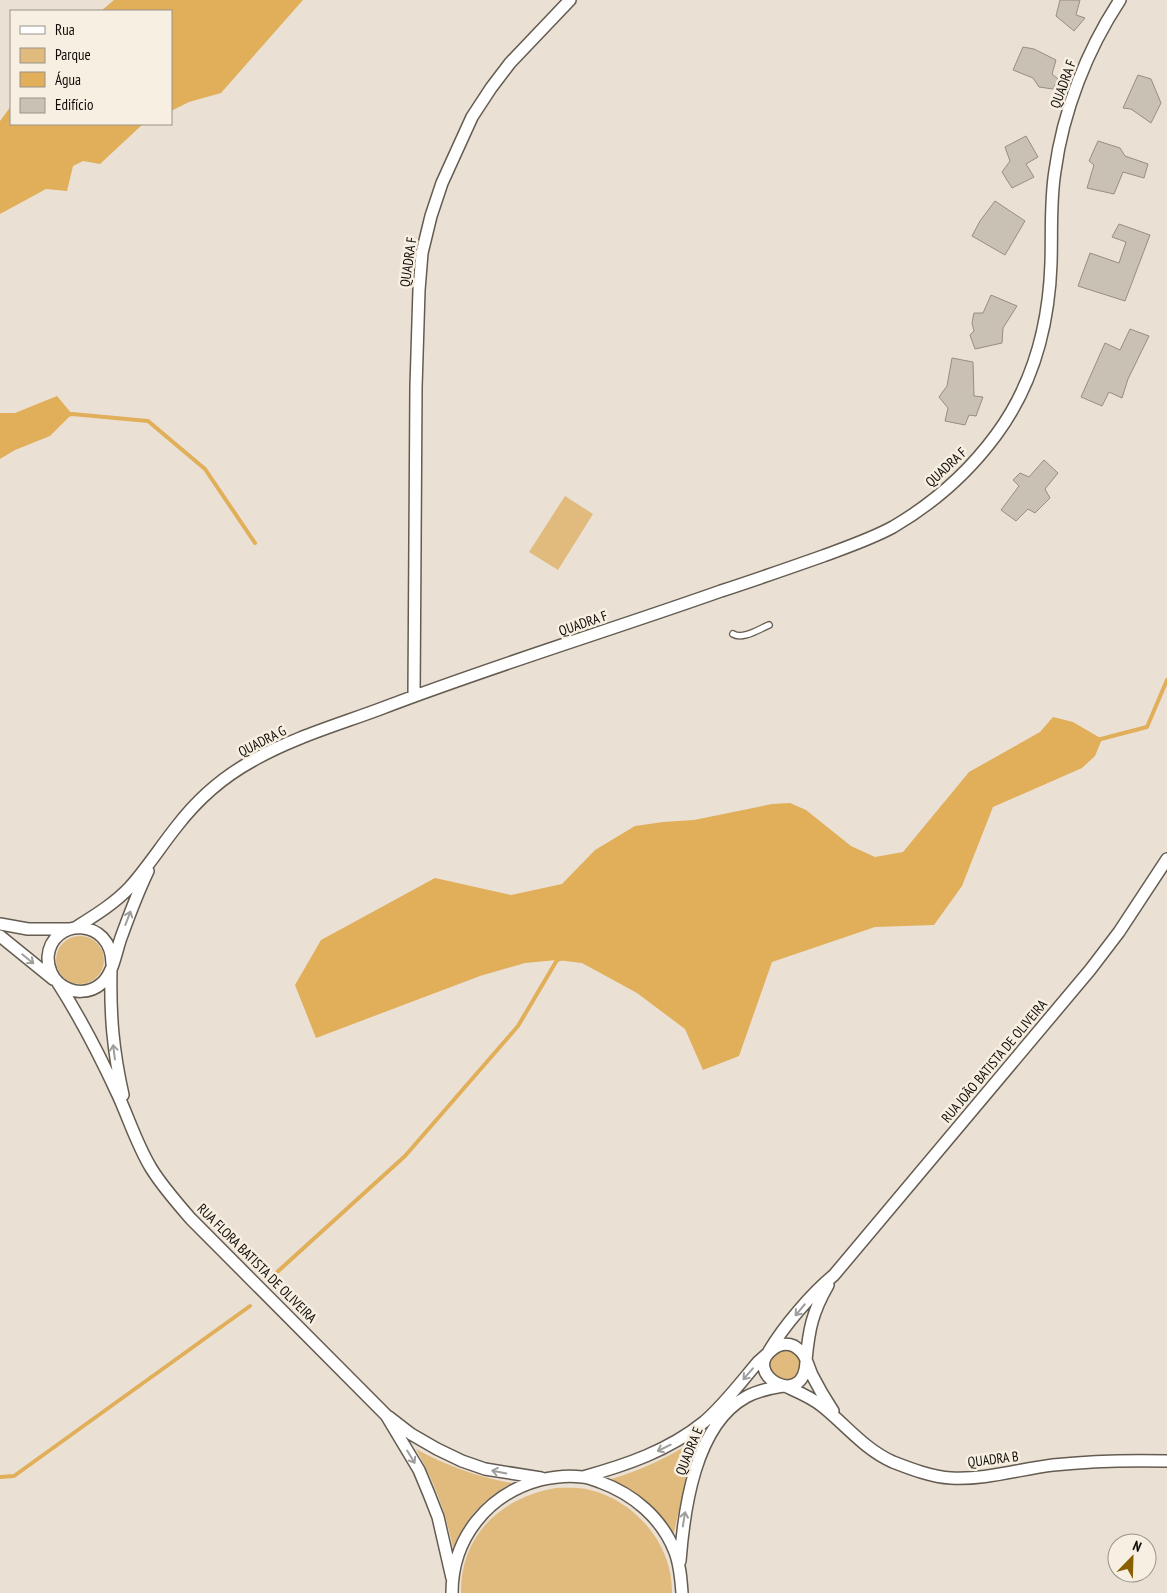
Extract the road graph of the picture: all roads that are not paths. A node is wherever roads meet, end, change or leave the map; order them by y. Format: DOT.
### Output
graph roads {
  1 [pos="570,0"];
  2 [pos="1120,0"];
  3 [pos="769,625"];
  4 [pos="733,634"];
  5 [pos="414,696"];
  6 [pos="153,858"];
  7 [pos="1167,859"];
  8 [pos="0,924"];
  9 [pos="73,929"];
  10 [pos="0,936"];
  11 [pos="112,966"];
  12 [pos="58,982"];
  13 [pos="128,1117"];
  14 [pos="834,1275"];
  15 [pos="768,1353"];
  16 [pos="806,1361"];
  17 [pos="784,1386"];
  18 [pos="386,1415"];
  19 [pos="839,1421"];
  20 [pos="1167,1461"];
  21 [pos="582,1476"];
  22 [pos="548,1479"];
  23 [pos="679,1568"];
  24 [pos="452,1578"];
  25 [pos="452,1593"];
  26 [pos="682,1593"];
  1 -- 5 [label="street, QUADRA F"];
  2 -- 5 [label="street, QUADRA F"];
  3 -- 4 [label="lane"];
  5 -- 6 [label="street, QUADRA G"];
  6 -- 9 [label="street, QUADRA G"];
  11 -- 6 [label="street, QUADRA G, one-way"];
  7 -- 14 [label="street, RUA JOÃO BATISTA DE OLIVEIRA"];
  8 -- 9 [label="street"];
  9 -- 11 [label="street"];
  9 -- 12 [label="street"];
  10 -- 12 [label="street, one-way"];
  11 -- 12 [label="street"];
  13 -- 11 [label="street, RUA FLORA BATISTA DE OLIVEIRA, one-way"];
  12 -- 13 [label="street, RUA FLORA BATISTA DE OLIVEIRA"];
  13 -- 18 [label="street, RUA FLORA BATISTA DE OLIVEIRA"];
  14 -- 15 [label="street, RUA JOÃO BATISTA DE OLIVEIRA, one-way"];
  14 -- 16 [label="street, RUA JOÃO BATISTA DE OLIVEIRA"];
  15 -- 16 [label="street"];
  15 -- 17 [label="street"];
  15 -- 21 [label="street, QUADRA E, one-way"];
  16 -- 17 [label="street"];
  16 -- 19 [label="street, QUADRA B"];
  17 -- 19 [label="street, QUADRA B"];
  23 -- 17 [label="street, QUADRA E, one-way"];
  22 -- 18 [label="street, RUA FLORA BATISTA DE OLIVEIRA, one-way"];
  18 -- 24 [label="street, RUA FLORA BATISTA DE OLIVEIRA, one-way"];
  19 -- 20 [label="street, QUADRA B"];
  21 -- 22 [label="street"];
  21 -- 23 [label="street"];
  22 -- 24 [label="street"];
  23 -- 26 [label="street"];
  24 -- 25 [label="street"];
}
